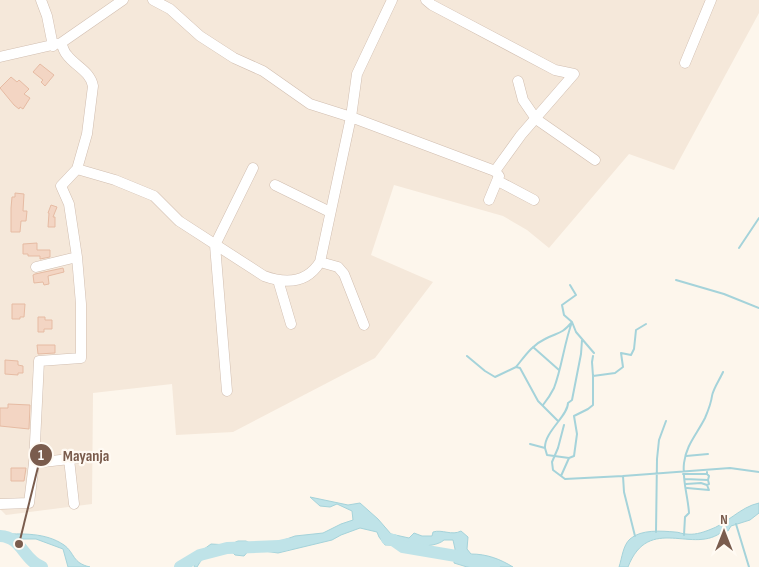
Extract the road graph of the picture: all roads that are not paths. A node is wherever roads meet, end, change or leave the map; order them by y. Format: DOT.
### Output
graph roads {
  1 [pos="41,0"];
  2 [pos="123,0"];
  3 [pos="153,0"];
  4 [pos="392,0"];
  5 [pos="426,0"];
  6 [pos="711,0"];
  7 [pos="57,44"];
  8 [pos="0,56"];
  9 [pos="685,63"];
  10 [pos="518,81"];
  11 [pos="351,117"];
  12 [pos="536,119"];
  13 [pos="595,160"];
  14 [pos="77,168"];
  15 [pos="253,168"];
  16 [pos="495,171"];
  17 [pos="498,181"];
  18 [pos="275,186"];
  19 [pos="489,200"];
  20 [pos="534,200"];
  21 [pos="330,212"];
  22 [pos="216,245"];
  23 [pos="77,257"];
  24 [pos="320,262"];
  25 [pos="36,267"];
  26 [pos="278,280"];
  27 [pos="291,324"];
  28 [pos="364,325"];
  29 [pos="227,391"];
  30 [pos="87,457"];
  31 [pos="69,459"];
  32 [pos="34,463"];
  33 [pos="0,504"];
  34 [pos="74,504"];
  1 -- 7 [label="street"];
  2 -- 7 [label="street"];
  3 -- 11 [label="street"];
  4 -- 11 [label="street"];
  5 -- 12 [label="street"];
  6 -- 9 [label="street"];
  7 -- 8 [label="street"];
  7 -- 14 [label="street"];
  10 -- 12 [label="street"];
  11 -- 16 [label="street"];
  11 -- 21 [label="street"];
  12 -- 13 [label="street"];
  12 -- 16 [label="street"];
  14 -- 22 [label="street"];
  14 -- 23 [label="street"];
  15 -- 22 [label="street"];
  16 -- 17 [label="street"];
  17 -- 19 [label="street"];
  17 -- 20 [label="street"];
  18 -- 21 [label="street"];
  21 -- 24 [label="street"];
  22 -- 26 [label="street"];
  22 -- 29 [label="street"];
  23 -- 25 [label="street"];
  23 -- 32 [label="street"];
  24 -- 26 [label="street"];
  24 -- 28 [label="street"];
  26 -- 27 [label="street"];
  30 -- 31 [label="street"];
  31 -- 32 [label="street"];
  31 -- 34 [label="street"];
  32 -- 33 [label="street"];
}
